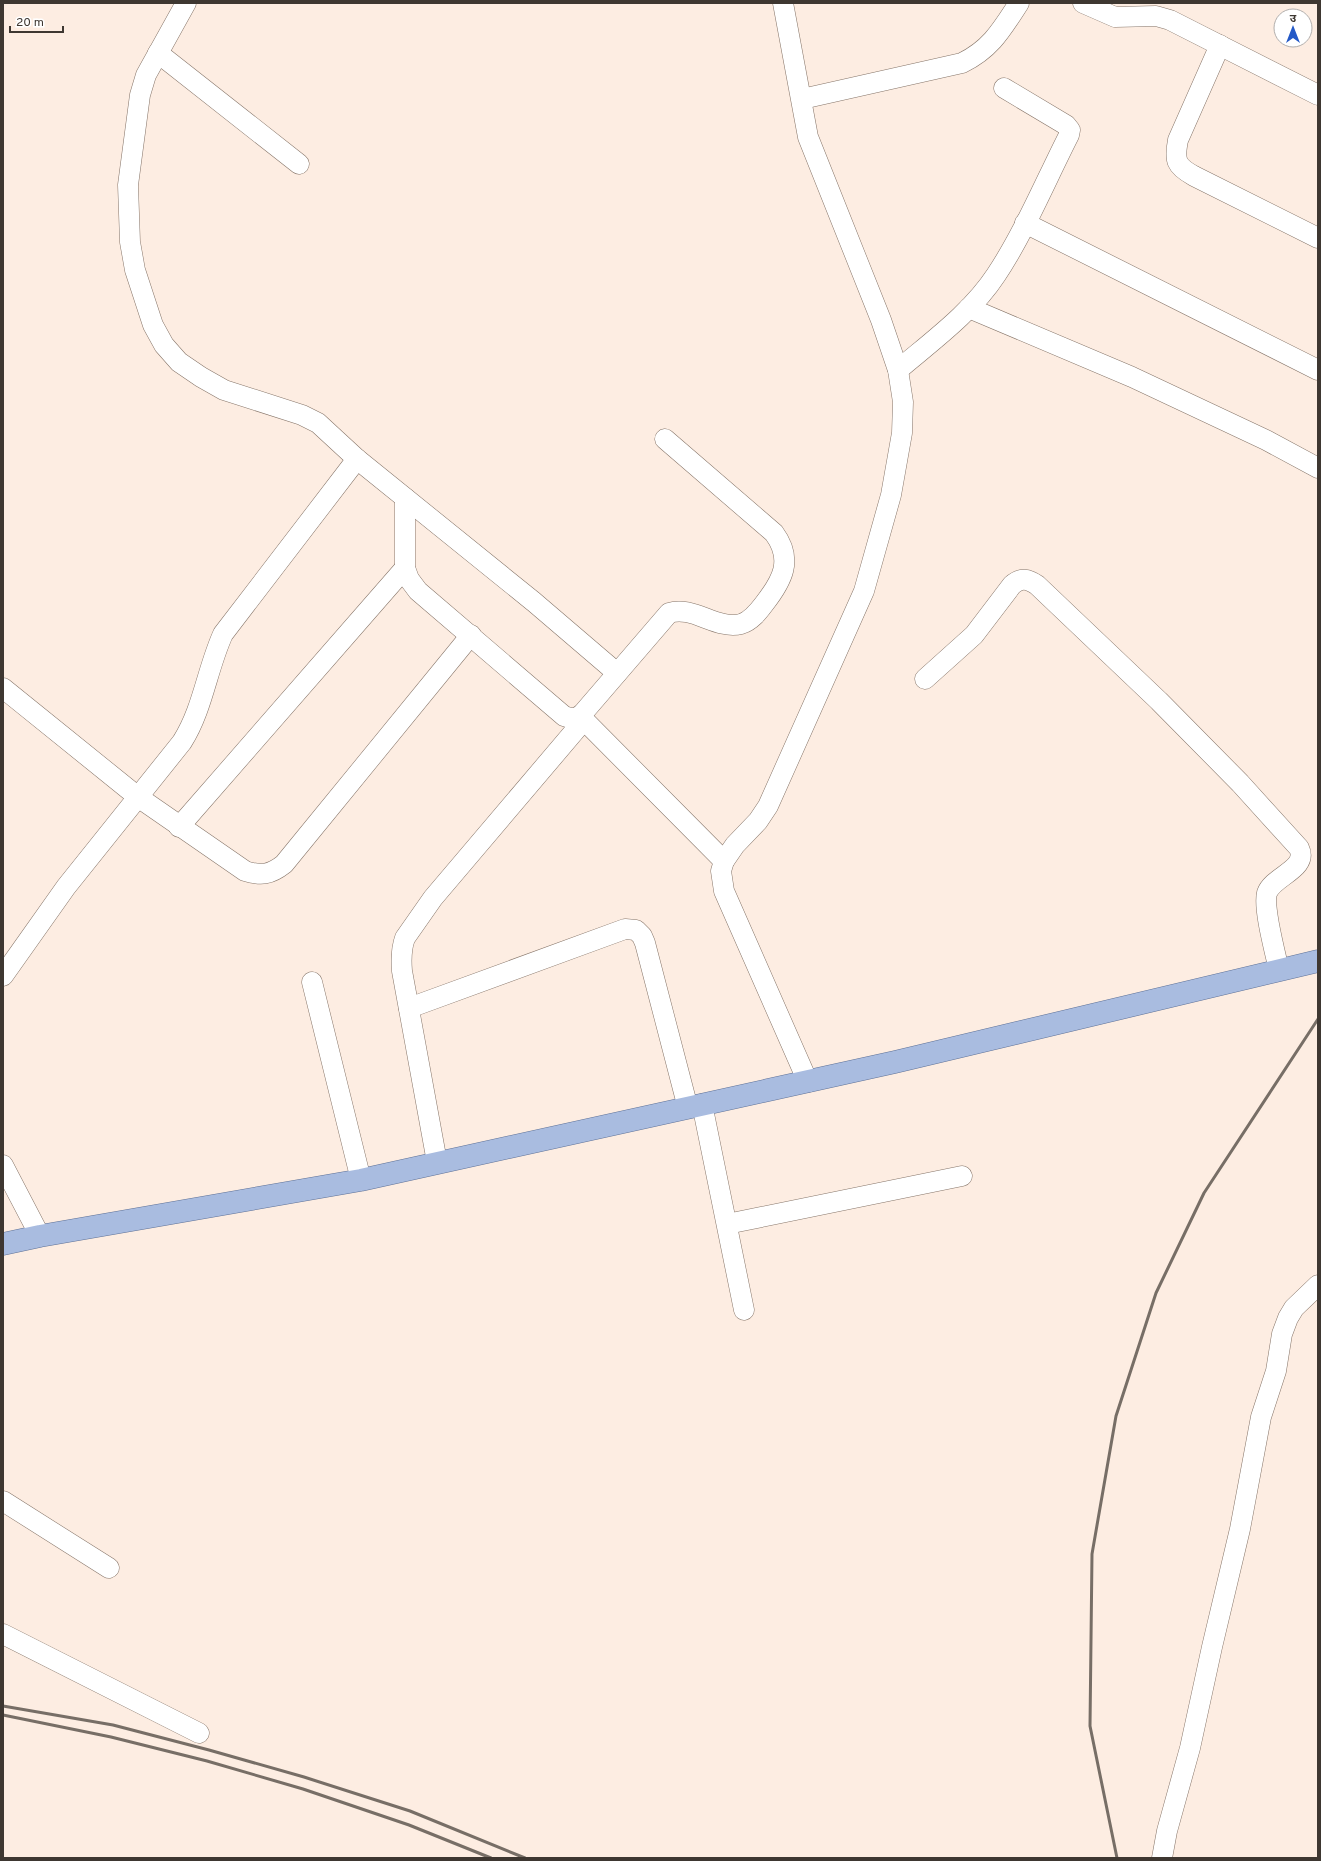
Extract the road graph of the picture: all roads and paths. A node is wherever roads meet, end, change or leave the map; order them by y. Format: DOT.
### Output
graph roads {
  1 [pos="186,3"];
  2 [pos="783,3"];
  3 [pos="1019,3"];
  4 [pos="1083,3"];
  5 [pos="1134,10"];
  6 [pos="1220,45"];
  7 [pos="158,53"];
  8 [pos="1004,88"];
  9 [pos="1318,96"];
  10 [pos="802,99"];
  11 [pos="299,164"];
  12 [pos="1025,223"];
  13 [pos="1318,238"];
  14 [pos="969,308"];
  15 [pos="898,370"];
  16 [pos="1318,370"];
  17 [pos="665,439"];
  18 [pos="357,459"];
  19 [pos="1318,468"];
  20 [pos="405,498"];
  21 [pos="405,568"];
  22 [pos="471,635"];
  23 [pos="617,673"];
  24 [pos="925,679"];
  25 [pos="3,688"];
  26 [pos="582,718"];
  27 [pos="138,797"];
  28 [pos="179,827"];
  29 [pos="724,861"];
  30 [pos="1318,961"];
  31 [pos="1279,970"];
  32 [pos="3,976"];
  33 [pos="312,982"];
  34 [pos="409,1008"];
  35 [pos="808,1082"];
  36 [pos="695,1106"];
  37 [pos="437,1162"];
  38 [pos="3,1165"];
  39 [pos="962,1176"];
  40 [pos="361,1180"];
  41 [pos="727,1224"];
  42 [pos="40,1236"];
  43 [pos="3,1244"];
  44 [pos="1318,1285"];
  45 [pos="744,1310"];
  46 [pos="3,1501"];
  47 [pos="109,1568"];
  48 [pos="3,1634"];
  49 [pos="199,1733"];
  50 [pos="1162,1858"];
  1 -- 7 [label="street"];
  2 -- 10 [label="street"];
  3 -- 10 [label="street"];
  4 -- 5 [label="street"];
  5 -- 6 [label="street"];
  6 -- 9 [label="street"];
  6 -- 13 [label="street"];
  7 -- 11 [label="street"];
  7 -- 18 [label="street"];
  8 -- 12 [label="street"];
  10 -- 15 [label="street"];
  12 -- 14 [label="street"];
  12 -- 16 [label="street"];
  14 -- 15 [label="street"];
  14 -- 19 [label="street"];
  15 -- 29 [label="street"];
  17 -- 23 [label="street"];
  18 -- 20 [label="street"];
  18 -- 27 [label="street"];
  20 -- 21 [label="street"];
  20 -- 23 [label="street"];
  21 -- 22 [label="street"];
  21 -- 28 [label="street"];
  22 -- 26 [label="street"];
  22 -- 28 [label="street"];
  23 -- 26 [label="street"];
  24 -- 31 [label="street"];
  25 -- 27 [label="street"];
  26 -- 29 [label="street"];
  26 -- 34 [label="street"];
  27 -- 28 [label="street"];
  27 -- 32 [label="street"];
  29 -- 35 [label="street"];
  30 -- 31 [label="main road"];
  31 -- 35 [label="main road"];
  33 -- 40 [label="street"];
  34 -- 36 [label="street"];
  34 -- 37 [label="street"];
  35 -- 36 [label="main road"];
  36 -- 37 [label="main road"];
  36 -- 41 [label="street"];
  37 -- 40 [label="main road"];
  38 -- 42 [label="street"];
  39 -- 41 [label="street"];
  40 -- 42 [label="main road"];
  41 -- 45 [label="street"];
  42 -- 43 [label="main road"];
  44 -- 50 [label="street"];
  46 -- 47 [label="street"];
  48 -- 49 [label="street"];
}
